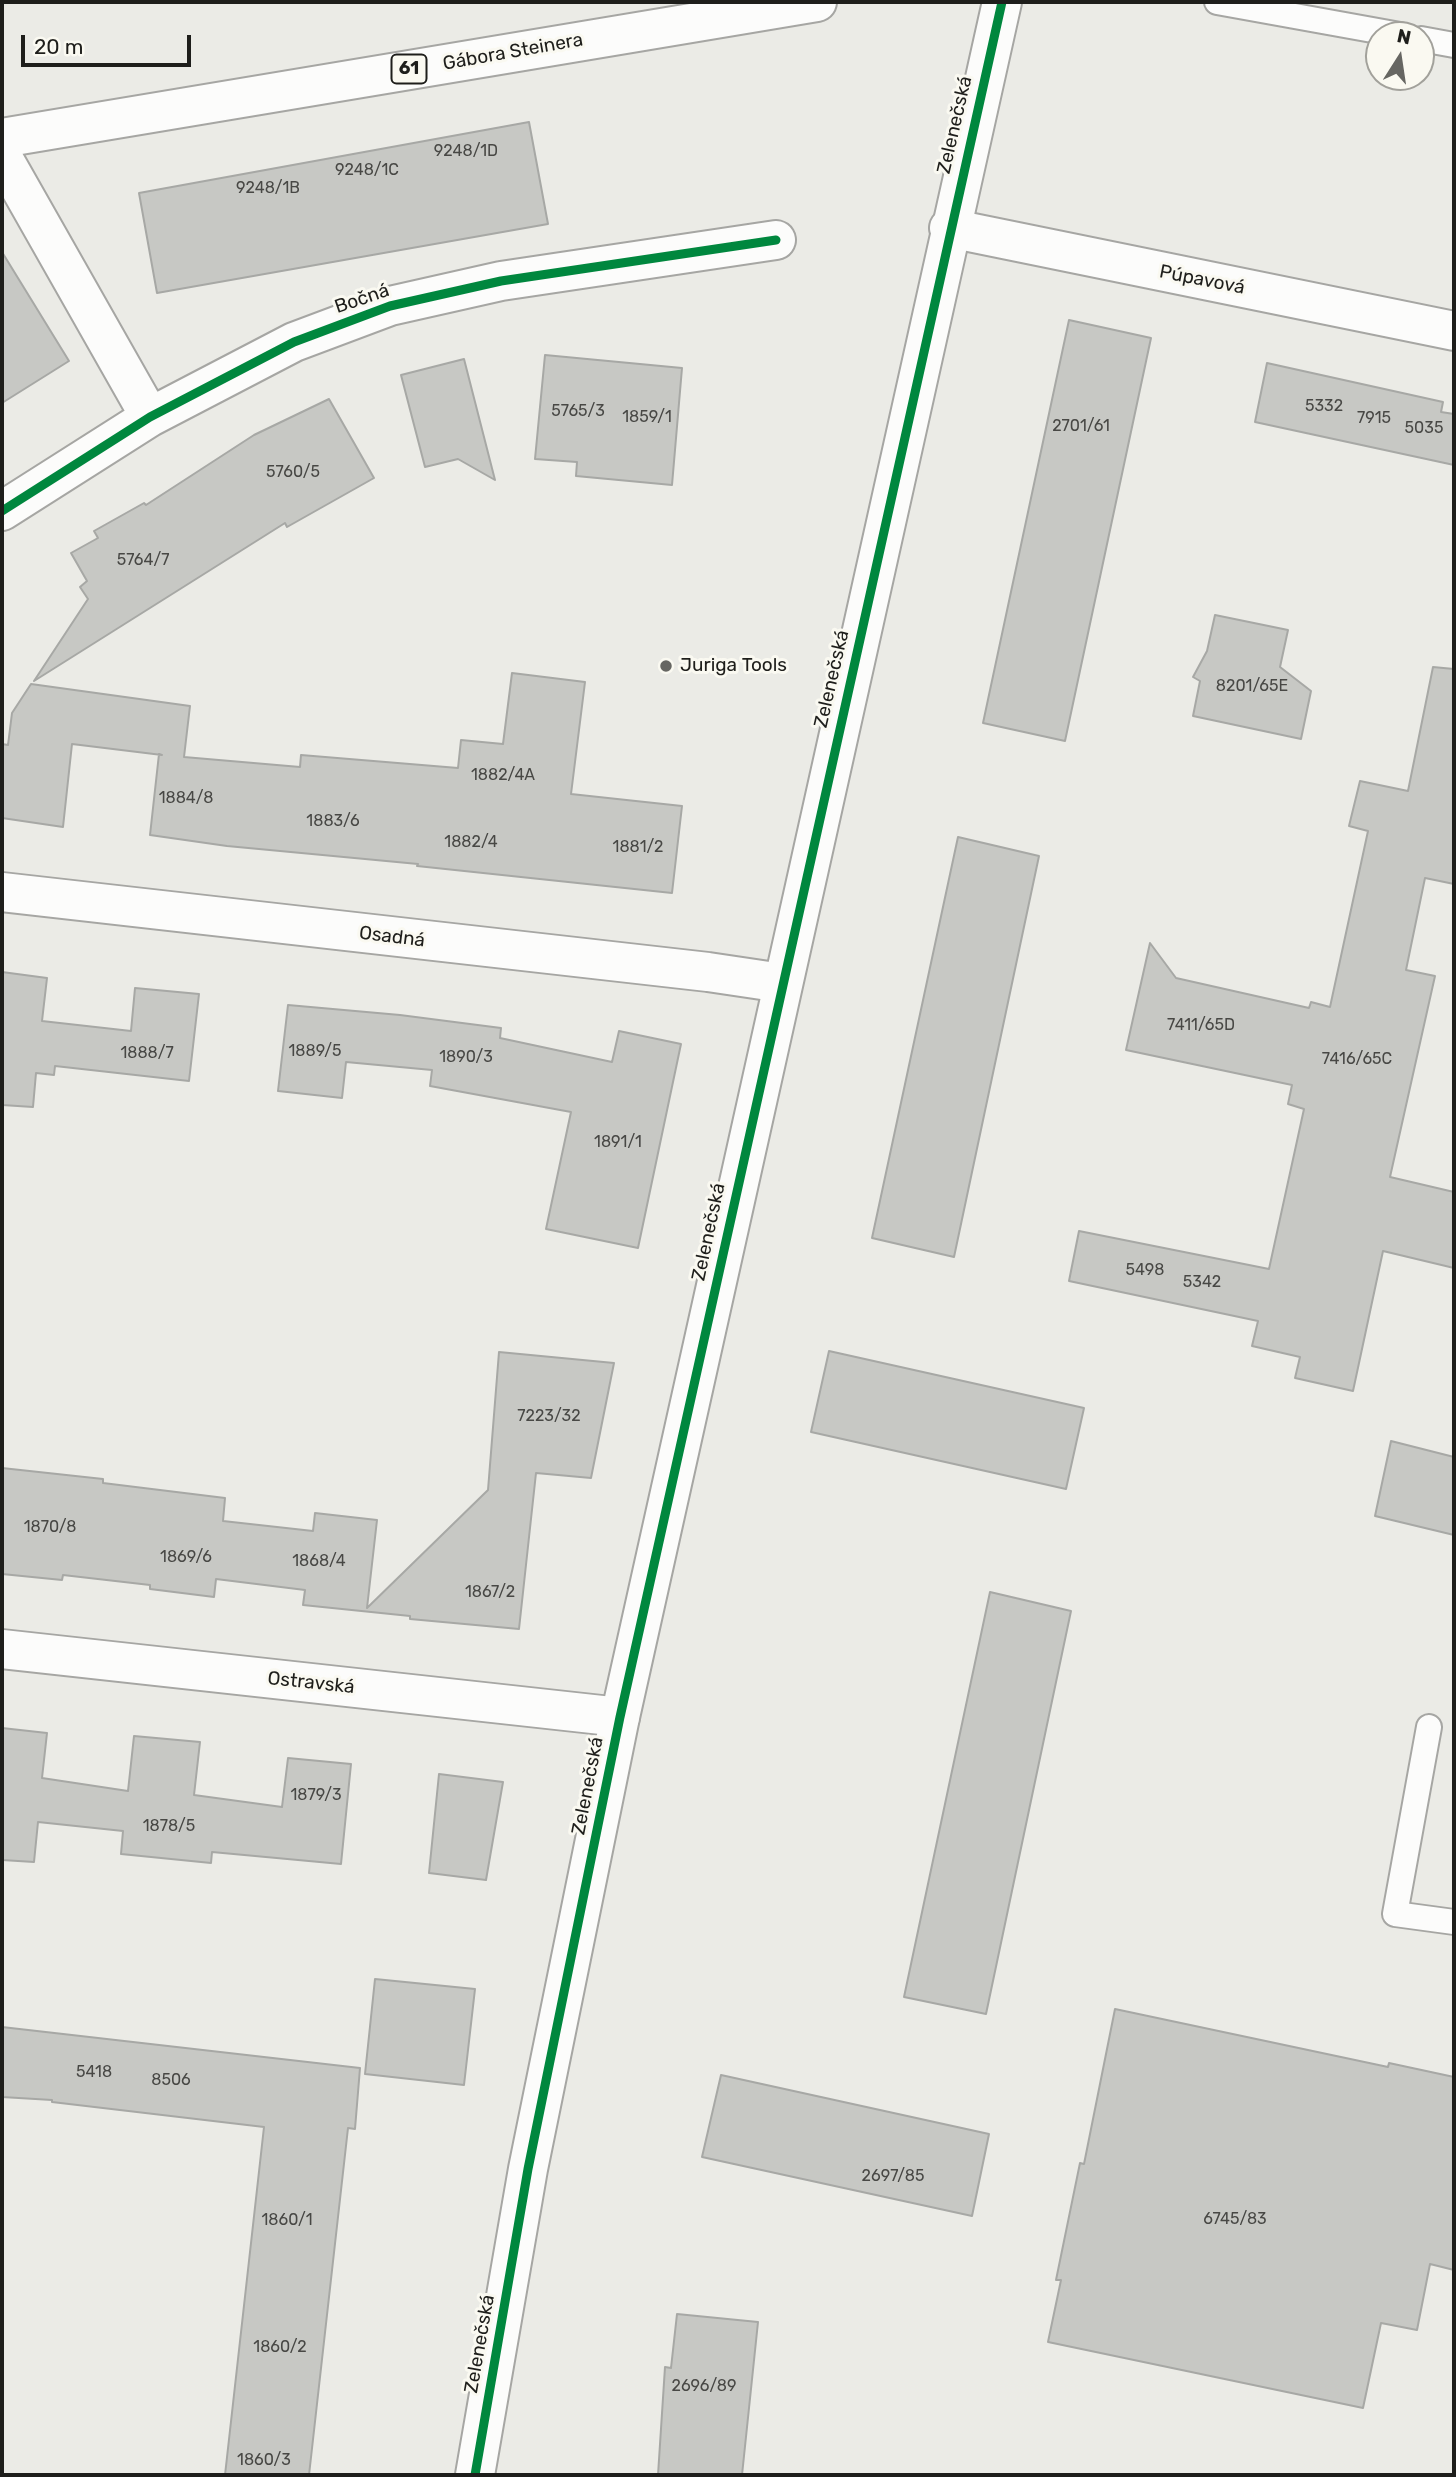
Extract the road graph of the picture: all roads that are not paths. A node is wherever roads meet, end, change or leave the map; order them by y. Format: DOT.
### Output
graph roads {
  1 [pos="817,2"];
  2 [pos="1002,2"];
  3 [pos="1217,2"];
  4 [pos="1365,29"];
  5 [pos="1435,42"];
  6 [pos="1454,45"];
  7 [pos="2,138"];
  8 [pos="2,156"];
  9 [pos="949,228"];
  10 [pos="776,240"];
  11 [pos="1454,331"];
  12 [pos="150,417"];
  13 [pos="2,511"];
  14 [pos="2,892"];
  15 [pos="782,983"];
  16 [pos="2,1648"];
  17 [pos="620,1717"];
  18 [pos="1429,1727"];
  19 [pos="1454,1922"];
  20 [pos="475,2475"];
  1 -- 7 [label="street, Gábora Steinera / 61"];
  2 -- 9 [label="street, Zelenečská"];
  3 -- 4 [label="lane"];
  5 -- 6 [label="lane"];
  8 -- 12 [label="street"];
  9 -- 11 [label="street, Púpavová"];
  9 -- 15 [label="street, Zelenečská"];
  10 -- 12 [label="street, Bočná"];
  12 -- 13 [label="street, Bočná"];
  14 -- 15 [label="street, Osadná"];
  15 -- 17 [label="street, Zelenečská"];
  16 -- 17 [label="street, Ostravská"];
  17 -- 20 [label="street, Zelenečská"];
  18 -- 19 [label="lane"];
}
